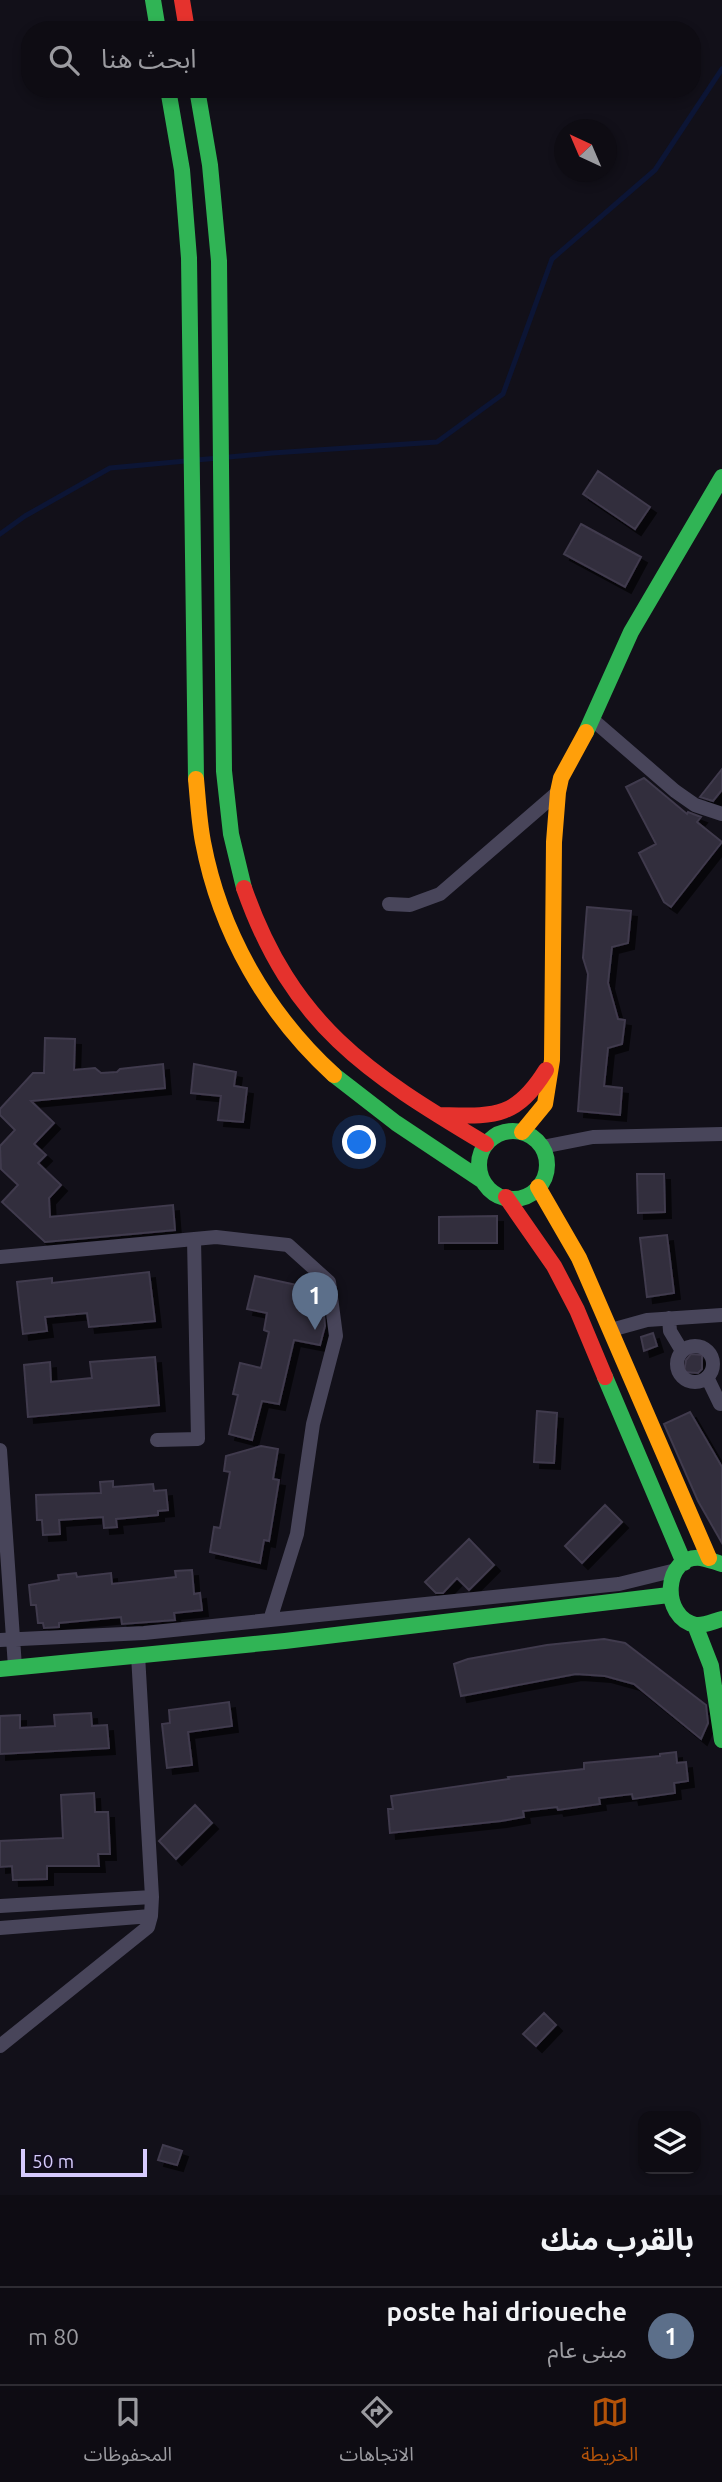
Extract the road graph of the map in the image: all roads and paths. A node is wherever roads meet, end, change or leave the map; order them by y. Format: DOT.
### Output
graph roads {
  1 [pos="153,1"];
  2 [pos="182,2"];
  3 [pos="156,21"];
  4 [pos="185,21"];
  5 [pos="170,98"];
  6 [pos="199,98"];
  7 [pos="722,477"];
  8 [pos="593,720"];
  9 [pos="558,792"];
  10 [pos="722,814"];
  11 [pos="389,904"];
  12 [pos="551,1060"];
  13 [pos="436,1115"];
  14 [pos="522,1132"];
  15 [pos="722,1133"];
  16 [pos="486,1144"];
  17 [pos="542,1147"];
  18 [pos="483,1181"];
  19 [pos="538,1187"];
  20 [pos="506,1198"];
  21 [pos="194,1239"];
  22 [pos="0,1257"];
  23 [pos="722,1315"];
  24 [pos="669,1318"];
  25 [pos="611,1330"];
  26 [pos="682,1351"];
  27 [pos="707,1377"];
  28 [pos="720,1404"];
  29 [pos="157,1440"];
  30 [pos="0,1450"];
  31 [pos="715,1561"];
  32 [pos="680,1567"];
  33 [pos="668,1595"];
  34 [pos="270,1620"];
  35 [pos="722,1620"];
  36 [pos="695,1625"];
  37 [pos="7,1640"];
  38 [pos="138,1655"];
  39 [pos="8,1668"];
  40 [pos="722,1740"];
  41 [pos="152,1897"];
  42 [pos="0,1906"];
  43 [pos="151,1916"];
  44 [pos="0,1928"];
  45 [pos="0,2046"];
  1 -- 3 [label="street"];
  2 -- 4 [label="street"];
  5 -- 18 [label="street"];
  6 -- 13 [label="street"];
  7 -- 8 [label="street"];
  8 -- 9 [label="street"];
  8 -- 10 [label="street"];
  9 -- 11 [label="street"];
  9 -- 12 [label="street"];
  12 -- 13 [label="street"];
  12 -- 14 [label="street"];
  13 -- 16 [label="street"];
  14 -- 16 [label="street"];
  14 -- 17 [label="street"];
  15 -- 17 [label="street"];
  16 -- 18 [label="street"];
  17 -- 19 [label="street"];
  18 -- 20 [label="street"];
  19 -- 20 [label="street"];
  19 -- 25 [label="street"];
  20 -- 32 [label="street"];
  21 -- 22 [label="street"];
  21 -- 29 [label="street"];
  21 -- 34 [label="street"];
  23 -- 24 [label="street"];
  24 -- 25 [label="street"];
  24 -- 26 [label="street"];
  25 -- 31 [label="street"];
  26 -- 27 [label="street"];
  26 -- 27 [label="street"];
  27 -- 28 [label="street"];
  30 -- 37 [label="street"];
  31 -- 32 [label="street"];
  32 -- 33 [label="street"];
  32 -- 34 [label="street"];
  33 -- 36 [label="street"];
  33 -- 38 [label="street"];
  34 -- 37 [label="street"];
  35 -- 36 [label="street"];
  36 -- 40 [label="street"];
  37 -- 39 [label="street"];
  38 -- 39 [label="street"];
  38 -- 41 [label="street"];
  41 -- 42 [label="street"];
  41 -- 43 [label="street"];
  43 -- 44 [label="street"];
  43 -- 45 [label="street"];
}
